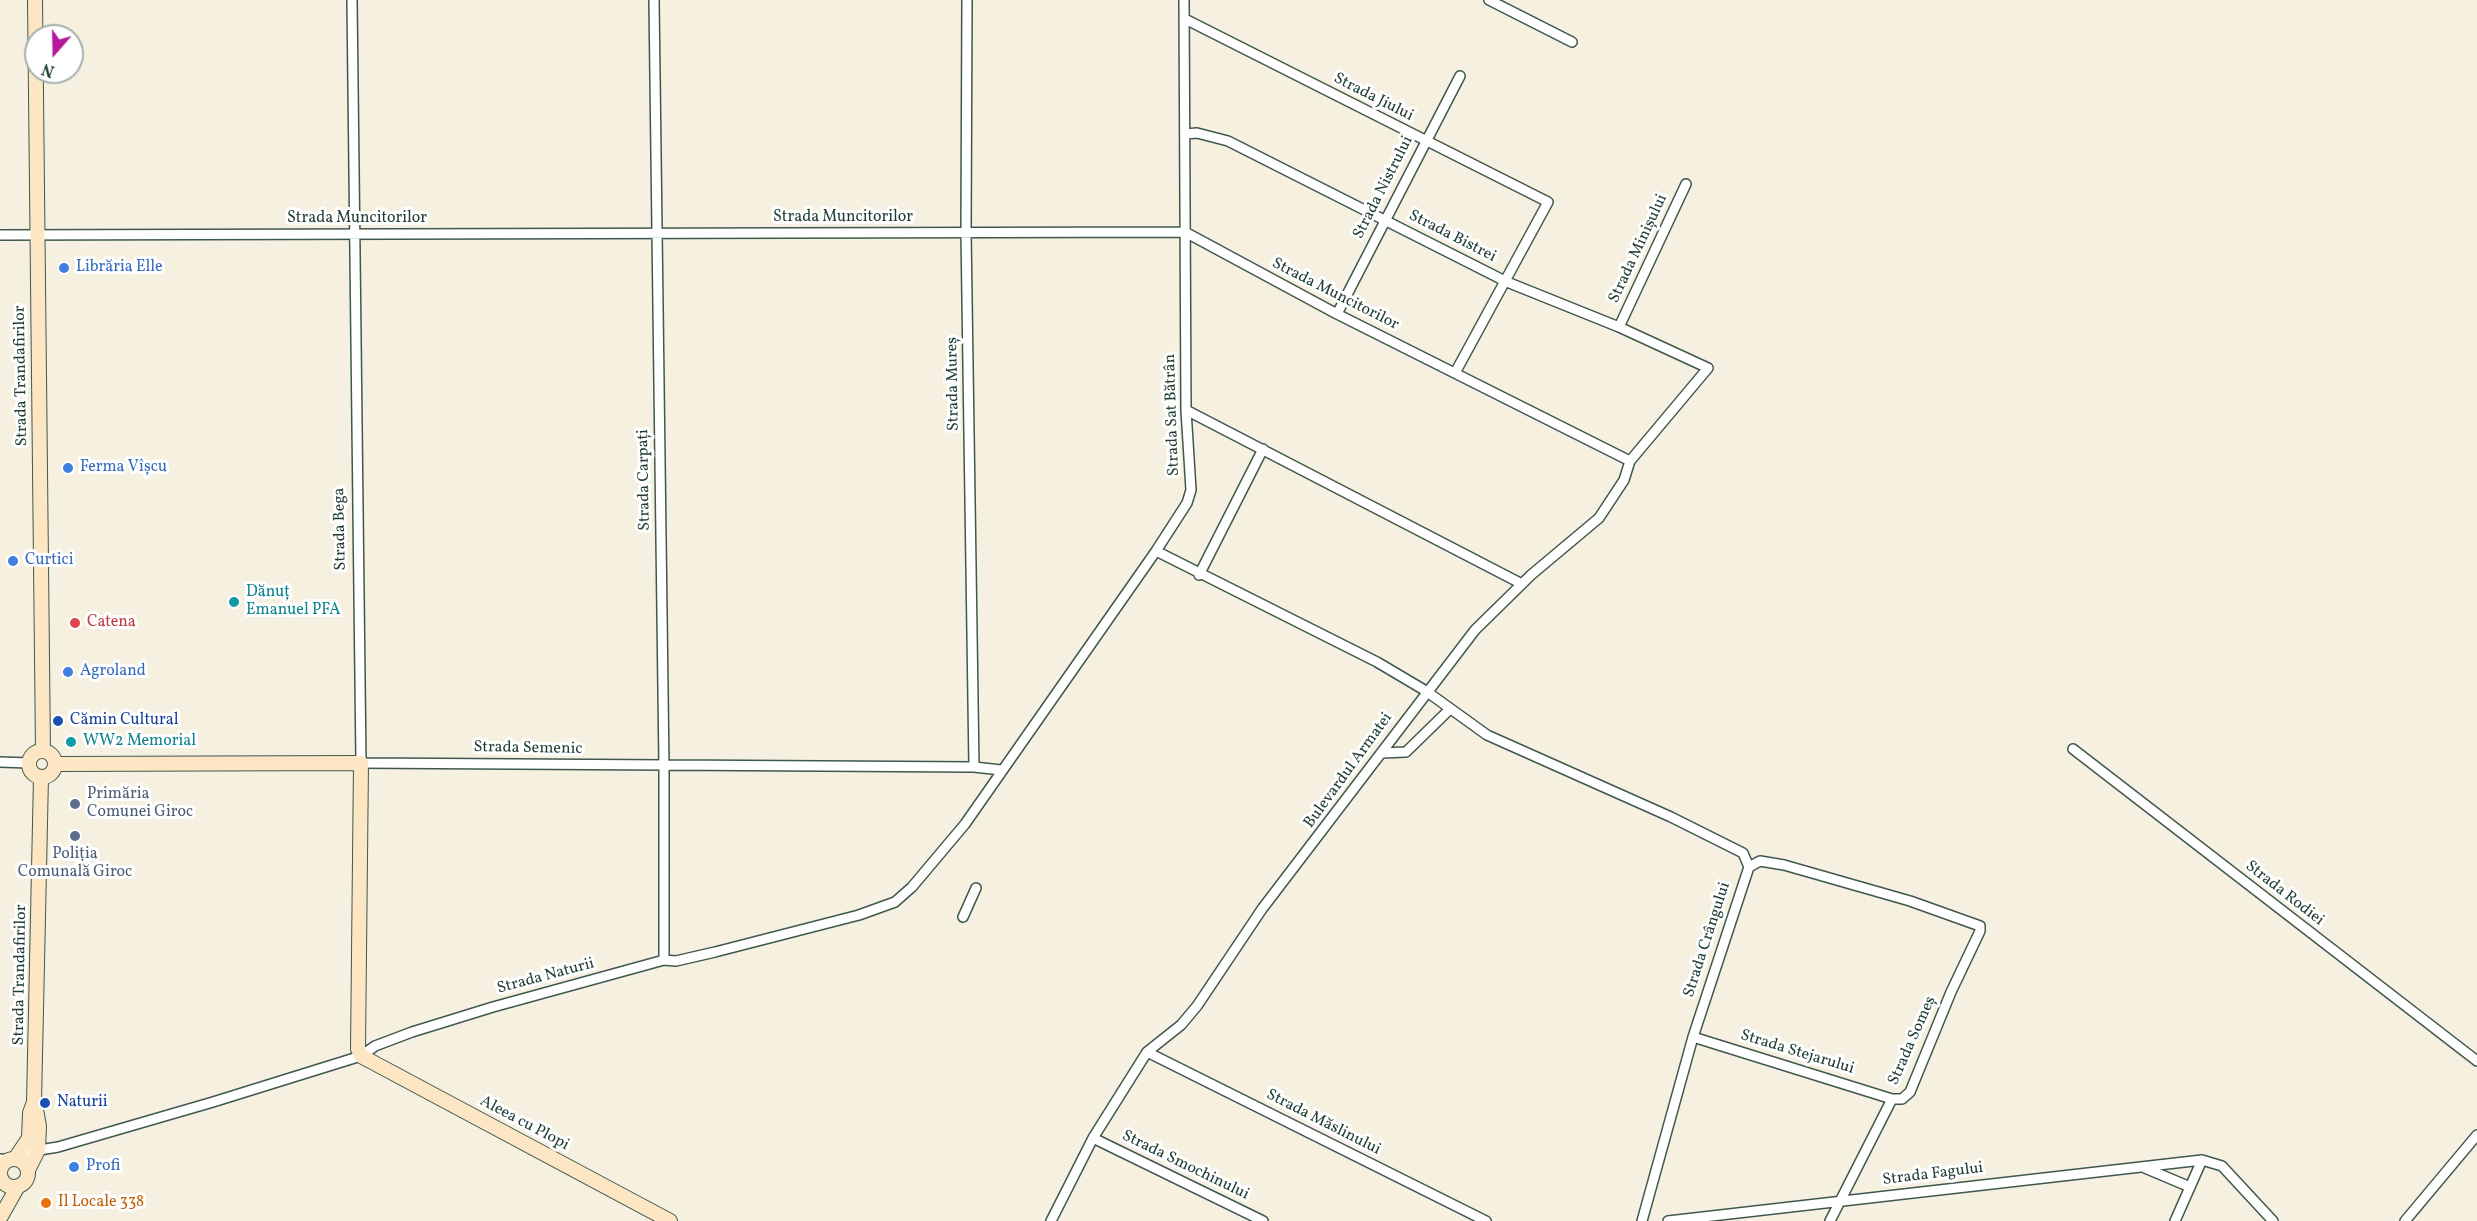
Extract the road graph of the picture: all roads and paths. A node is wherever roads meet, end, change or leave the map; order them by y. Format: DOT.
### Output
graph roads {
  1 [pos="35,0"];
  2 [pos="352,0"];
  3 [pos="654,0"];
  4 [pos="967,0"];
  5 [pos="1184,0"];
  6 [pos="1489,0"];
  7 [pos="1185,19"];
  8 [pos="1572,42"];
  9 [pos="1460,76"];
  10 [pos="1185,134"];
  11 [pos="1425,141"];
  12 [pos="1686,184"];
  13 [pos="1384,219"];
  14 [pos="966,232"];
  15 [pos="1185,232"];
  16 [pos="354,233"];
  17 [pos="37,234"];
  18 [pos="0,235"];
  19 [pos="657,235"];
  20 [pos="1507,282"];
  21 [pos="1337,314"];
  22 [pos="1619,327"];
  23 [pos="1708,368"];
  24 [pos="1455,373"];
  25 [pos="1186,410"];
  26 [pos="1263,449"];
  27 [pos="1630,461"];
  28 [pos="1156,550"];
  29 [pos="1199,574"];
  30 [pos="1522,584"];
  31 [pos="1426,691"];
  32 [pos="1450,709"];
  33 [pos="2073,749"];
  34 [pos="43,752"];
  35 [pos="1382,753"];
  36 [pos="0,762"];
  37 [pos="29,763"];
  38 [pos="361,763"];
  39 [pos="55,764"];
  40 [pos="664,767"];
  41 [pos="974,768"];
  42 [pos="1001,770"];
  43 [pos="41,777"];
  44 [pos="1749,867"];
  45 [pos="976,888"];
  46 [pos="963,916"];
  47 [pos="1980,926"];
  48 [pos="664,960"];
  49 [pos="1693,1037"];
  50 [pos="1147,1052"];
  51 [pos="361,1056"];
  52 [pos="2477,1060"];
  53 [pos="1892,1099"];
  54 [pos="34,1102"];
  55 [pos="2477,1135"];
  56 [pos="1093,1138"];
  57 [pos="43,1149"];
  58 [pos="2202,1160"];
  59 [pos="2143,1167"];
  60 [pos="8,1168"];
  61 [pos="28,1173"];
  62 [pos="2190,1187"];
  63 [pos="1839,1201"];
  64 [pos="1,1215"];
  65 [pos="670,1221"];
  66 [pos="1051,1221"];
  67 [pos="1263,1221"];
  68 [pos="1486,1221"];
  69 [pos="1642,1221"];
  70 [pos="1668,1221"];
  71 [pos="1830,1221"];
  72 [pos="2175,1221"];
  73 [pos="2272,1221"];
  74 [pos="2405,1221"];
  1 -- 17 [label="main road, Strada Trandafirilor"];
  2 -- 16 [label="street, Strada Bega"];
  3 -- 19 [label="street, Strada Carpați"];
  4 -- 14 [label="street, Strada Mureș"];
  5 -- 7 [label="street, Strada Sat Bătrân"];
  6 -- 8 [label="street"];
  7 -- 10 [label="street, Strada Sat Bătrân"];
  7 -- 11 [label="street, Strada Jiului"];
  9 -- 11 [label="street, Strada Nistrului"];
  10 -- 13 [label="street, Strada Bistrei"];
  10 -- 15 [label="street, Strada Sat Bătrân"];
  11 -- 13 [label="street, Strada Nistrului"];
  11 -- 20 [label="street, Strada Jiului"];
  12 -- 22 [label="street, Strada Minișului"];
  13 -- 20 [label="street, Strada Bistrei"];
  13 -- 21 [label="street, Strada Nistrului"];
  14 -- 15 [label="street, Strada Muncitorilor"];
  14 -- 19 [label="street, Strada Muncitorilor"];
  14 -- 41 [label="street, Strada Mureș"];
  15 -- 21 [label="street, Strada Muncitorilor"];
  15 -- 25 [label="street, Strada Sat Bătrân"];
  16 -- 17 [label="street, Strada Muncitorilor"];
  16 -- 19 [label="street, Strada Muncitorilor"];
  16 -- 38 [label="street, Strada Bega"];
  17 -- 18 [label="street, Strada Muncitorilor"];
  17 -- 34 [label="main road, Strada Trandafirilor"];
  19 -- 40 [label="street, Strada Carpați"];
  20 -- 22 [label="street, Strada Bistrei"];
  20 -- 24 [label="street"];
  21 -- 24 [label="street, Strada Muncitorilor"];
  22 -- 23 [label="street, Strada Bistrei"];
  23 -- 27 [label="street, Bulevardul Armatei"];
  24 -- 27 [label="street, Strada Muncitorilor"];
  25 -- 26 [label="street"];
  25 -- 28 [label="street, Strada Sat Bătrân"];
  26 -- 29 [label="street"];
  26 -- 30 [label="street"];
  27 -- 30 [label="street, Bulevardul Armatei"];
  28 -- 29 [label="street"];
  28 -- 42 [label="street, Strada Sat Bătrân"];
  29 -- 31 [label="street"];
  30 -- 31 [label="street, Bulevardul Armatei"];
  31 -- 32 [label="street"];
  31 -- 35 [label="street, Bulevardul Armatei"];
  32 -- 35 [label="street"];
  32 -- 44 [label="street"];
  33 -- 52 [label="street, Strada Rodiei"];
  34 -- 37 [label="main road"];
  34 -- 39 [label="main road"];
  35 -- 50 [label="street, Bulevardul Armatei"];
  36 -- 37 [label="street"];
  37 -- 43 [label="main road"];
  38 -- 39 [label="main road, Strada Semenic"];
  38 -- 40 [label="street, Strada Semenic"];
  38 -- 51 [label="main road, Strada Bega"];
  39 -- 43 [label="main road"];
  40 -- 41 [label="street, Strada Semenic"];
  40 -- 48 [label="street, Strada Carpați"];
  41 -- 42 [label="street, Strada Semenic"];
  42 -- 48 [label="street, Strada Naturii"];
  43 -- 54 [label="main road, Strada Trandafirilor"];
  44 -- 47 [label="street, Strada Crângului"];
  44 -- 49 [label="street, Strada Crângului"];
  45 -- 46 [label="street"];
  47 -- 53 [label="street, Strada Someș"];
  48 -- 51 [label="street, Strada Naturii"];
  49 -- 53 [label="street, Strada Stejarului"];
  49 -- 69 [label="street, Strada Crângului"];
  50 -- 56 [label="street, Bulevardul Armatei"];
  50 -- 68 [label="street, Strada Măslinului"];
  51 -- 57 [label="street, Strada Naturii"];
  51 -- 65 [label="main road, Aleea cu Plopi"];
  53 -- 63 [label="street, Strada Someș"];
  54 -- 57 [label="main road, Strada Trandafirilor"];
  54 -- 60 [label="main road, Strada Trandafirilor"];
  55 -- 74 [label="street"];
  56 -- 66 [label="street, Bulevardul Armatei"];
  56 -- 67 [label="street, Strada Smochinului"];
  57 -- 60 [label="street, Strada Naturii"];
  57 -- 61 [label="main road, Strada Trandafirilor"];
  58 -- 59 [label="street, Strada Fagului"];
  58 -- 62 [label="street"];
  58 -- 73 [label="street"];
  59 -- 62 [label="street"];
  59 -- 63 [label="street, Strada Fagului"];
  60 -- 61 [label="main road"];
  60 -- 61 [label="main road, Strada Trandafirilor"];
  60 -- 64 [label="main road, Strada Trandafirilor"];
  62 -- 72 [label="street"];
  63 -- 70 [label="street, Strada Fagului"];
  63 -- 71 [label="street, Strada Someș"];
}
